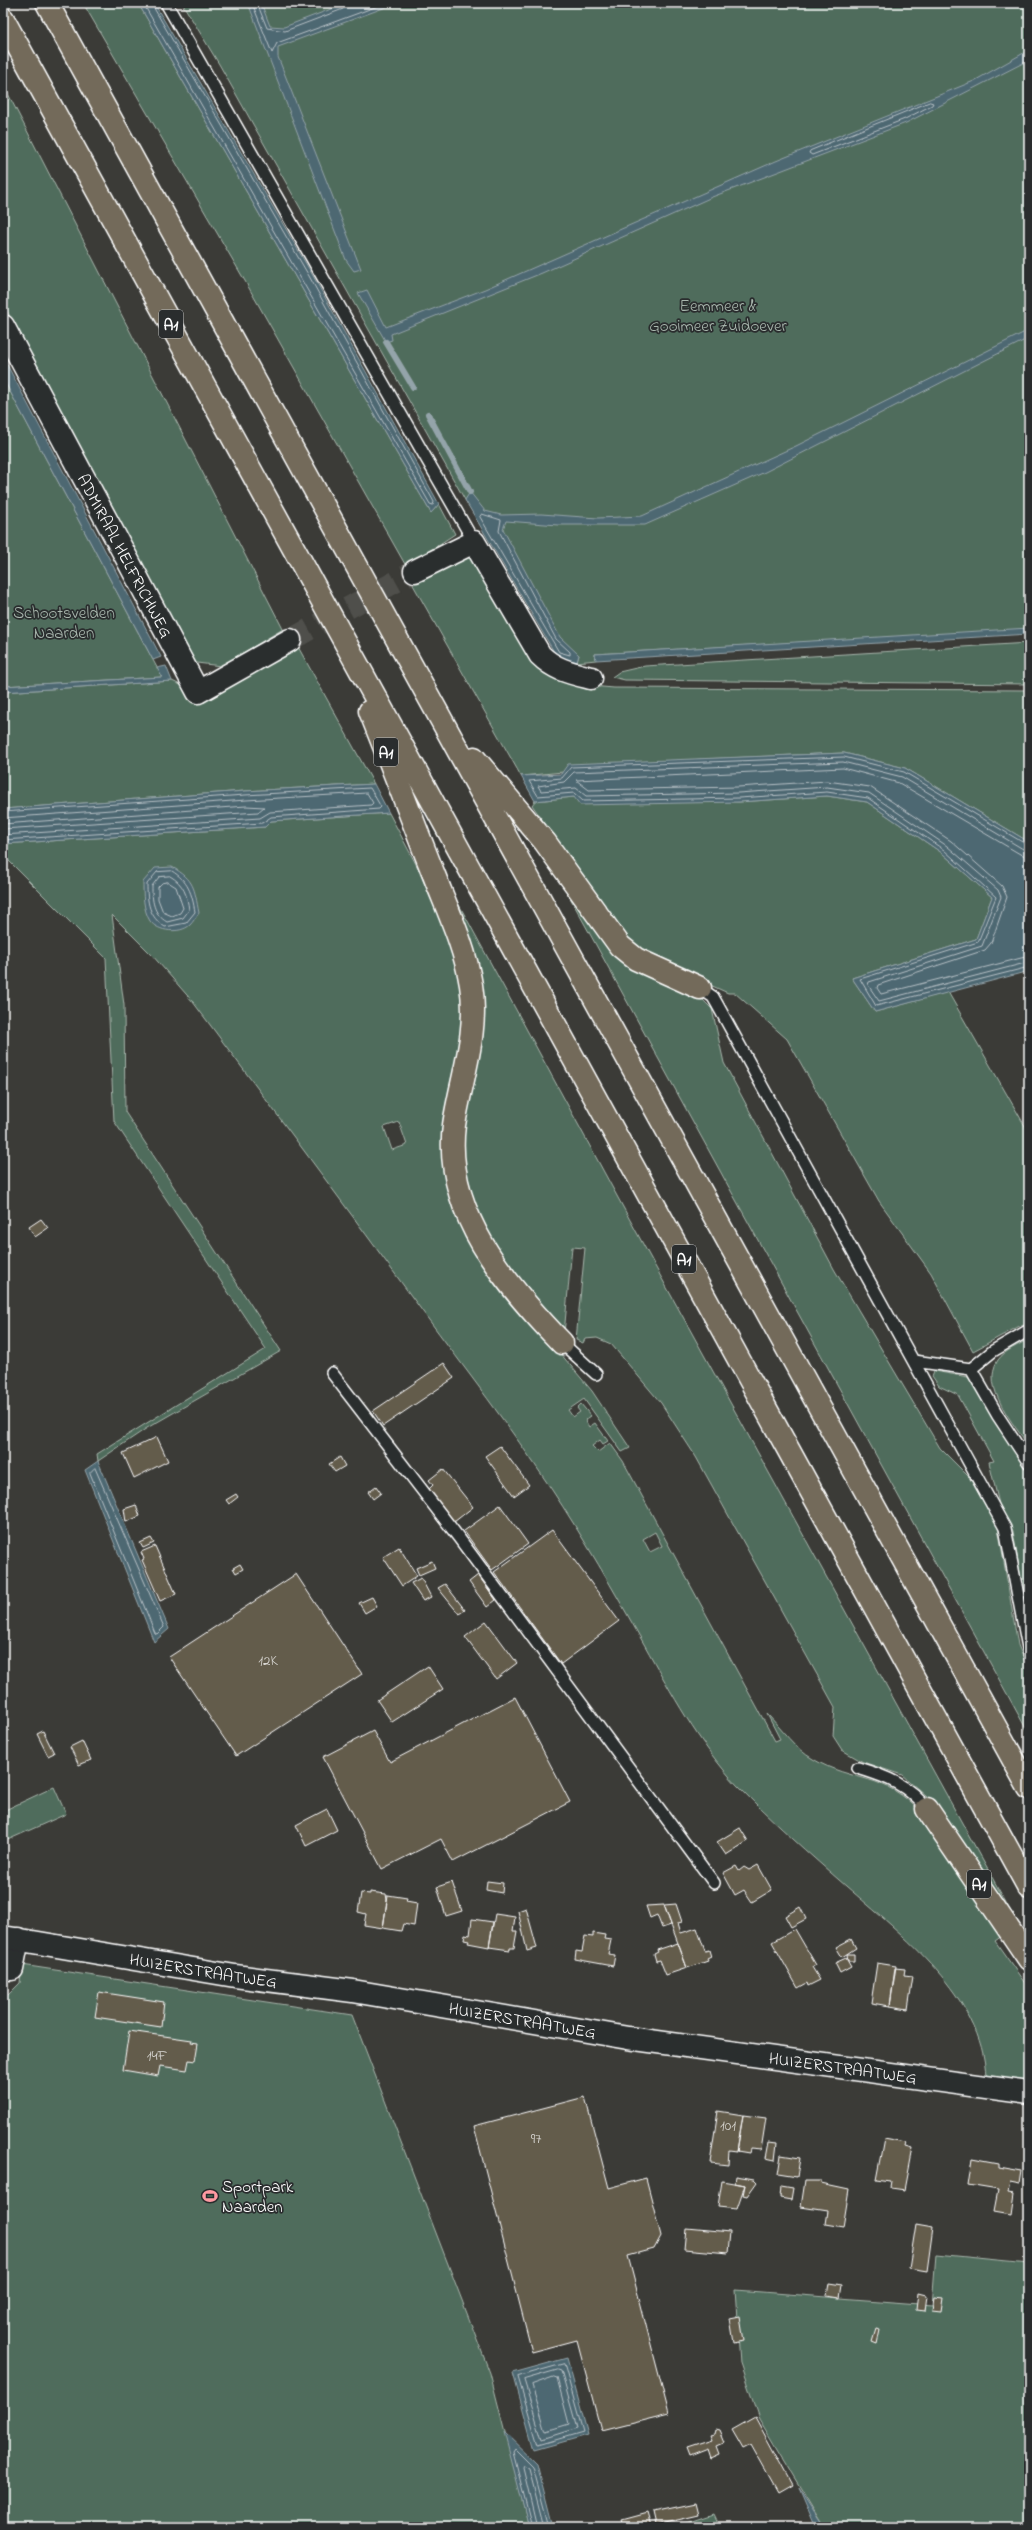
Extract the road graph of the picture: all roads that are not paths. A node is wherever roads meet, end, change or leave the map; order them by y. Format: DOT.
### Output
graph roads {
  1 [pos="47,3"];
  2 [pos="166,3"];
  3 [pos="3,18"];
  4 [pos="3,326"];
  5 [pos="474,542"];
  6 [pos="415,571"];
  7 [pos="339,629"];
  8 [pos="290,640"];
  9 [pos="591,678"];
  10 [pos="446,725"];
  11 [pos="700,988"];
  12 [pos="1029,1330"];
  13 [pos="562,1342"];
  14 [pos="914,1361"];
  15 [pos="971,1369"];
  16 [pos="332,1373"];
  17 [pos="596,1374"];
  18 [pos="1029,1462"];
  19 [pos="1029,1653"];
  20 [pos="858,1768"];
  21 [pos="1029,1788"];
  22 [pos="928,1809"];
  23 [pos="714,1883"];
  24 [pos="1029,1888"];
  25 [pos="10,1938"];
  26 [pos="1029,1959"];
  27 [pos="3,1968"];
  28 [pos="1029,2093"];
  1 -- 10 [label="highway"];
  2 -- 5 [label="lane"];
  3 -- 7 [label="highway, A1"];
  4 -- 8 [label="street, ADMIRAAL HELFRICHWEG"];
  5 -- 6 [label="street"];
  5 -- 9 [label="street"];
  7 -- 13 [label="highway, A1"];
  7 -- 24 [label="highway, A1"];
  10 -- 11 [label="highway"];
  10 -- 21 [label="highway"];
  11 -- 14 [label="lane"];
  12 -- 15 [label="lane"];
  13 -- 17 [label="lane, A1"];
  14 -- 15 [label="lane"];
  14 -- 19 [label="lane"];
  15 -- 18 [label="lane"];
  16 -- 23 [label="lane"];
  20 -- 22 [label="lane, A1"];
  22 -- 26 [label="highway, A1"];
  25 -- 27 [label="street, HUIZERSTRAATWEG"];
  25 -- 28 [label="street, HUIZERSTRAATWEG"];
}
